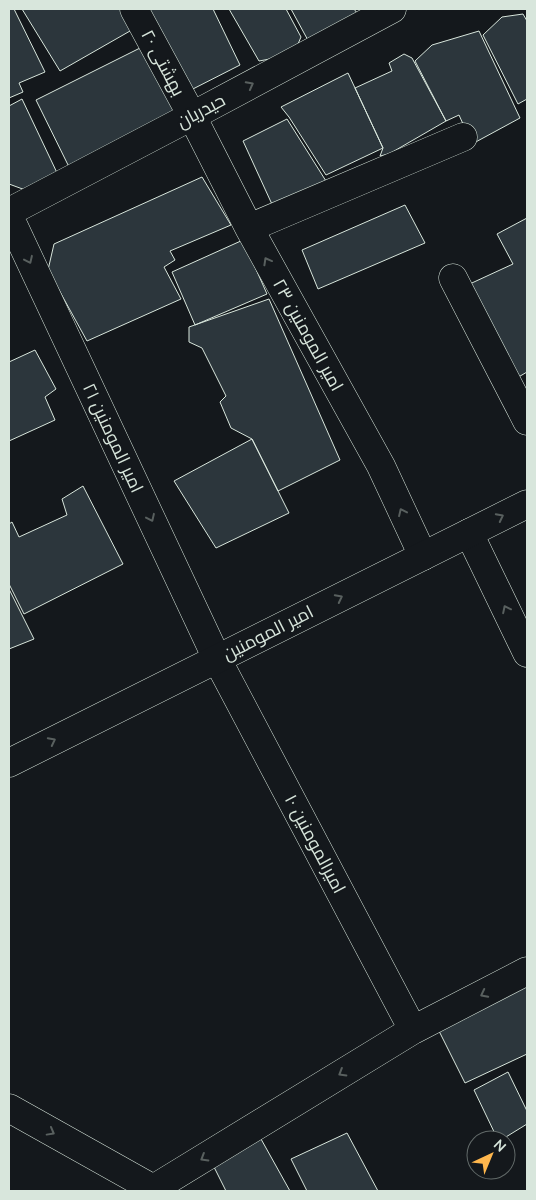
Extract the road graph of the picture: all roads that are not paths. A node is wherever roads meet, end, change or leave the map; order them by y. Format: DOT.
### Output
graph roads {
  1 [pos="134,9"];
  2 [pos="392,9"];
  3 [pos="192,116"];
  4 [pos="463,137"];
  5 [pos="9,212"];
  6 [pos="9,216"];
  7 [pos="249,228"];
  8 [pos="453,278"];
  9 [pos="527,421"];
  10 [pos="527,504"];
  11 [pos="468,533"];
  12 [pos="422,556"];
  13 [pos="527,653"];
  14 [pos="217,659"];
  15 [pos="9,763"];
  16 [pos="527,972"];
  17 [pos="413,1030"];
  18 [pos="9,1108"];
  19 [pos="155,1190"];
  1 -- 3 [label="street, بهشتی ۲۰"];
  3 -- 2 [label="street, حیدریان, one-way"];
  3 -- 5 [label="street, حیدریان"];
  3 -- 7 [label="street, امیر المومنین ۲۳"];
  4 -- 7 [label="street"];
  6 -- 14 [label="street, امیر المومنین ۲۱, one-way"];
  12 -- 7 [label="street, امیر المومنین ۲۳, one-way"];
  8 -- 9 [label="street"];
  11 -- 10 [label="street, امیر المومنین, one-way"];
  11 -- 12 [label="street, امیر المومنین"];
  13 -- 11 [label="street, one-way"];
  14 -- 12 [label="street, امیر المومنین, one-way"];
  15 -- 14 [label="street, امیر المومنین, one-way"];
  14 -- 17 [label="street, امیرالمومنین ۱۰"];
  16 -- 17 [label="street, one-way"];
  17 -- 19 [label="street, one-way"];
  18 -- 19 [label="street, one-way"];
}
